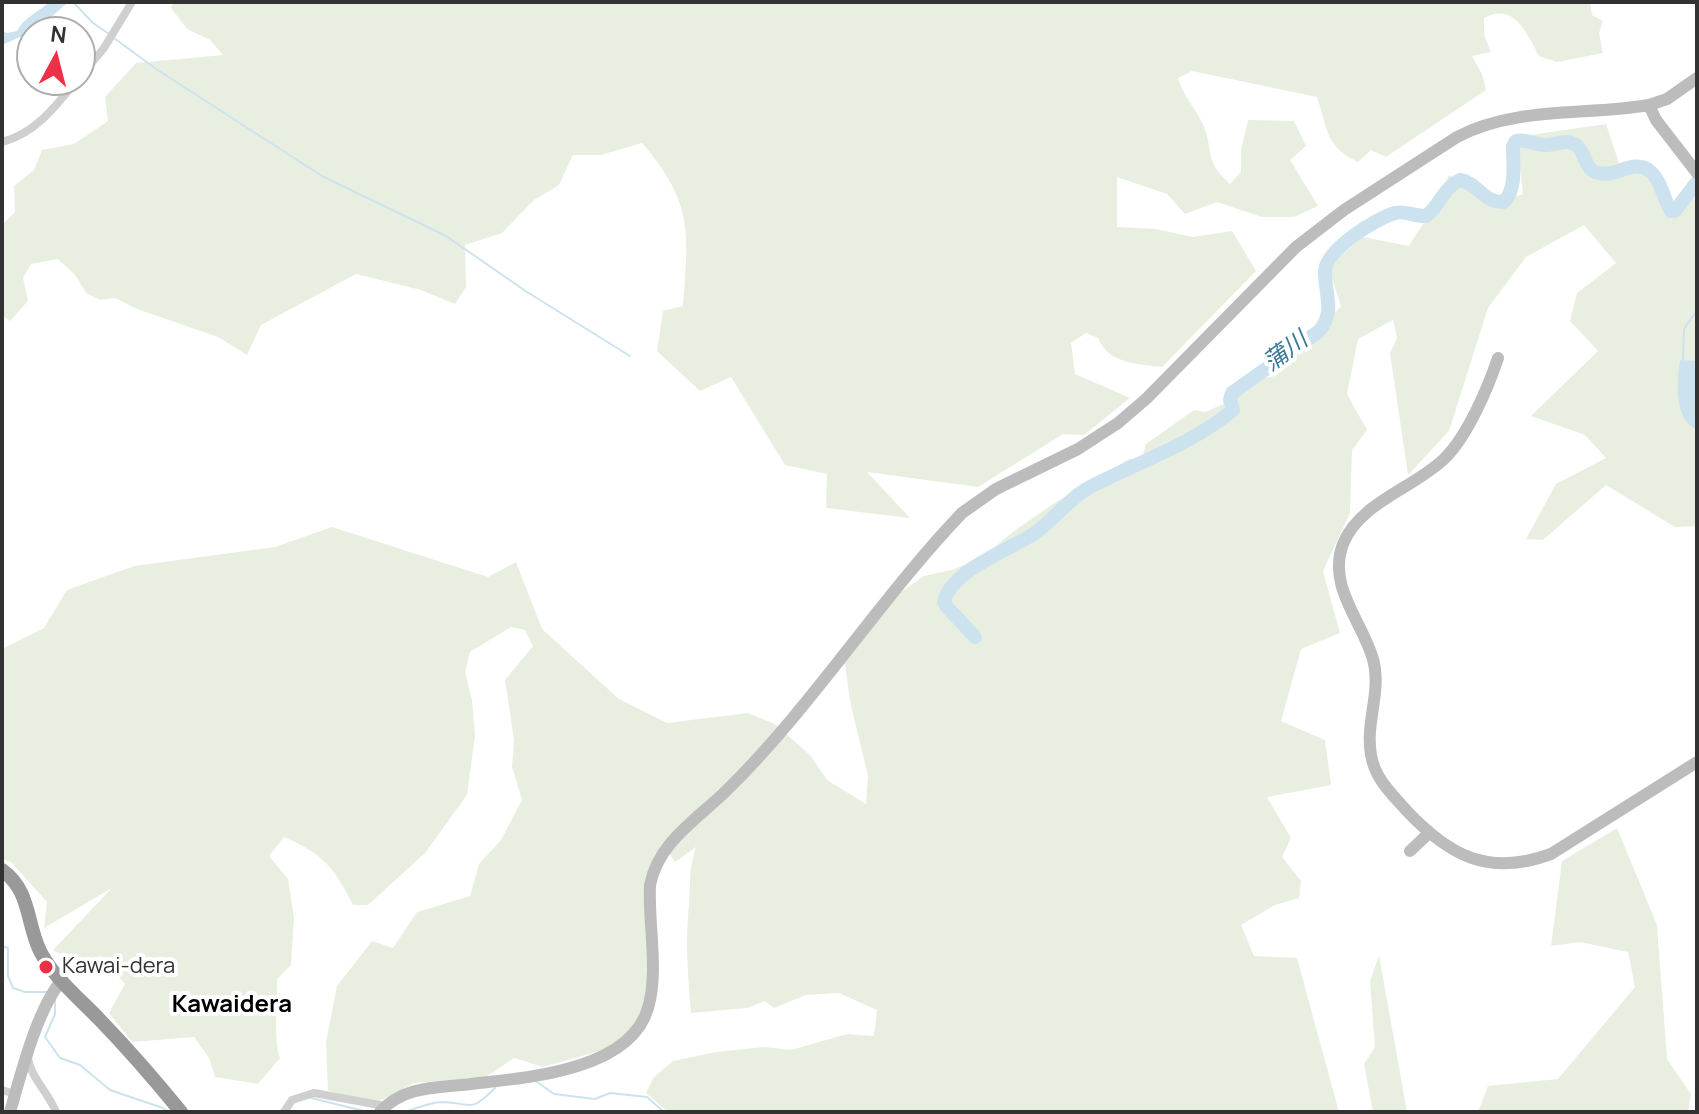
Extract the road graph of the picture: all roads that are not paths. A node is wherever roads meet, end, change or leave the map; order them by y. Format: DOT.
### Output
graph roads {
  1 [pos="132,2"];
  2 [pos="96,58"];
  3 [pos="1697,78"];
  4 [pos="62,96"];
  5 [pos="1649,105"];
  6 [pos="2,142"];
  7 [pos="1695,170"];
  8 [pos="1498,358"];
  9 [pos="1697,762"];
  10 [pos="1429,833"];
  11 [pos="1410,851"];
  12 [pos="2,870"];
  13 [pos="55,989"];
  14 [pos="28,1056"];
  15 [pos="8,1092"];
  16 [pos="382,1109"];
  17 [pos="10,1112"];
  18 [pos="56,1112"];
  19 [pos="181,1112"];
  20 [pos="284,1112"];
  1 -- 2 [label="street"];
  3 -- 5 [label="street"];
  4 -- 6 [label="street"];
  5 -- 7 [label="street"];
  5 -- 16 [label="street"];
  8 -- 10 [label="street"];
  9 -- 10 [label="street"];
  10 -- 11 [label="street"];
  12 -- 13 [label="highway"];
  13 -- 14 [label="street"];
  13 -- 19 [label="highway"];
  14 -- 15 [label="street"];
  14 -- 18 [label="street"];
  15 -- 17 [label="street"];
  16 -- 20 [label="street"];
}
